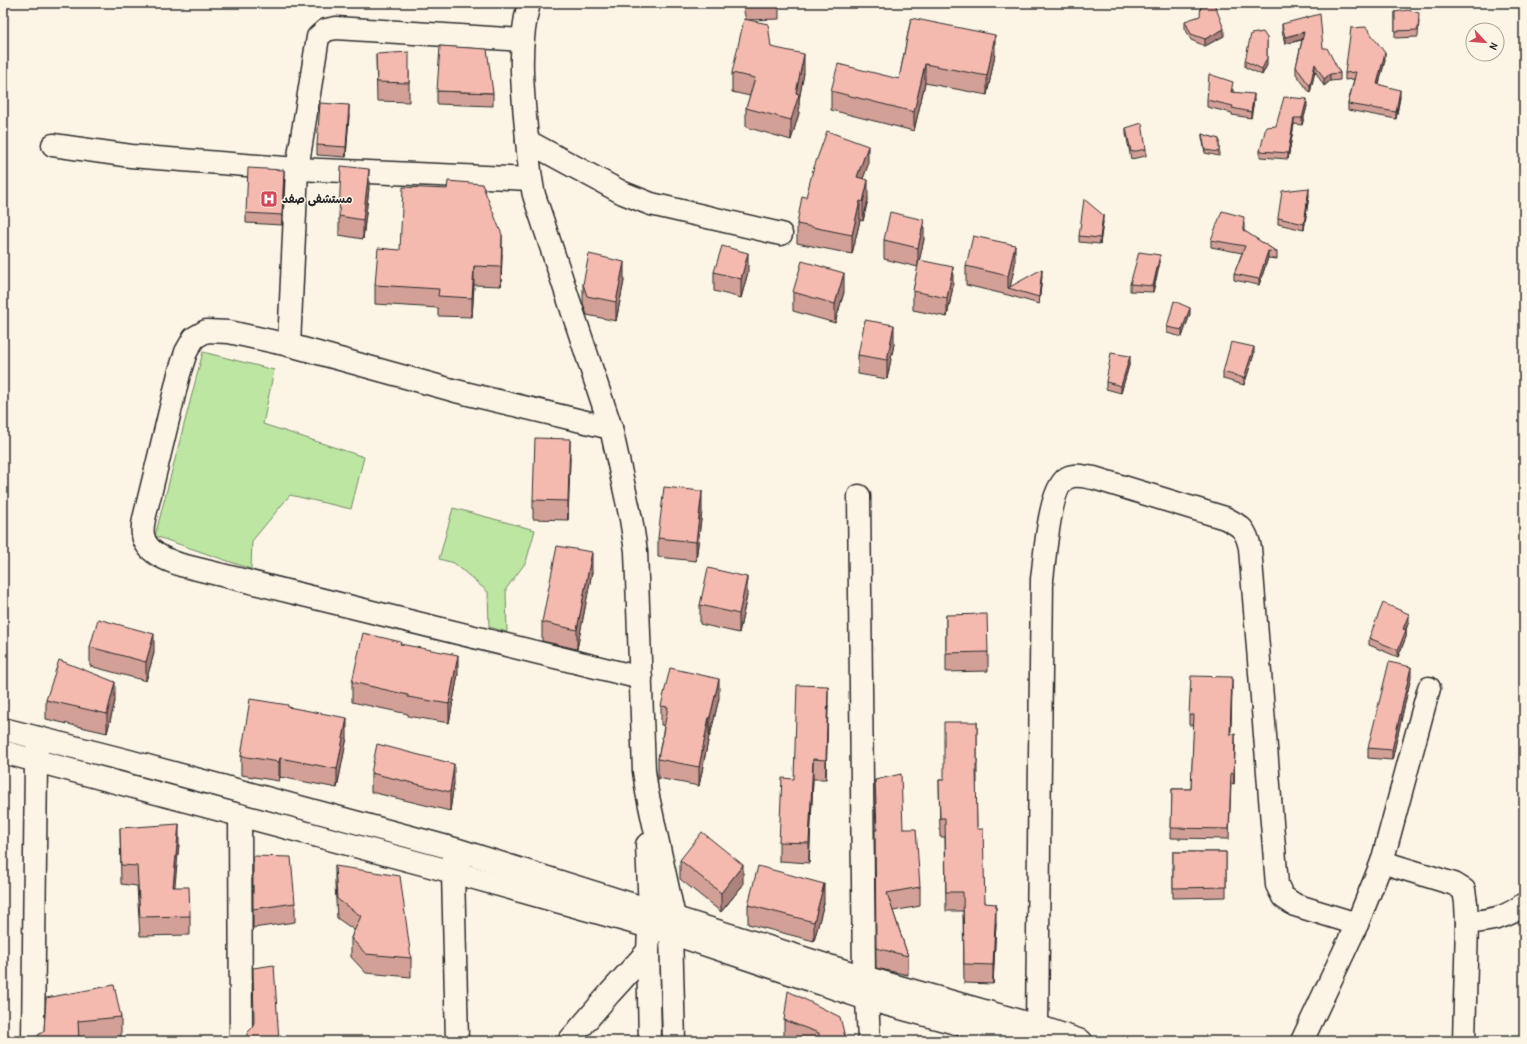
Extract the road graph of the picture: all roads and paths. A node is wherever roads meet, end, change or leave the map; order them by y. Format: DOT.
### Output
graph roads {
  1 [pos="529,3"];
  2 [pos="522,40"];
  3 [pos="527,141"];
  4 [pos="53,145"];
  5 [pos="297,169"];
  6 [pos="530,179"];
  7 [pos="781,234"];
  8 [pos="289,345"];
  9 [pos="611,428"];
  10 [pos="859,496"];
  11 [pos="641,678"];
  12 [pos="1429,688"];
  13 [pos="3,729"];
  14 [pos="38,738"];
  15 [pos="3,752"];
  16 [pos="36,760"];
  17 [pos="647,792"];
  18 [pos="240,815"];
  19 [pos="455,849"];
  20 [pos="1382,862"];
  21 [pos="453,872"];
  22 [pos="1524,904"];
  23 [pos="650,918"];
  24 [pos="1467,923"];
  25 [pos="1356,924"];
  26 [pos="672,925"];
  27 [pos="648,951"];
  28 [pos="864,977"];
  29 [pos="867,999"];
  30 [pos="1030,1034"];
  31 [pos="32,1041"];
  32 [pos="241,1041"];
  33 [pos="457,1041"];
  34 [pos="569,1041"];
  35 [pos="650,1041"];
  36 [pos="674,1041"];
  37 [pos="869,1041"];
  38 [pos="1081,1041"];
  39 [pos="1302,1041"];
  40 [pos="1464,1041"];
  1 -- 2 [label="street"];
  2 -- 3 [label="street"];
  2 -- 5 [label="street"];
  3 -- 6 [label="street"];
  3 -- 7 [label="street"];
  4 -- 5 [label="street"];
  5 -- 6 [label="street"];
  5 -- 8 [label="street"];
  6 -- 9 [label="street"];
  8 -- 9 [label="street"];
  8 -- 11 [label="street"];
  9 -- 11 [label="street"];
  10 -- 28 [label="street"];
  11 -- 17 [label="street"];
  12 -- 20 [label="street"];
  13 -- 14 [label="street"];
  14 -- 16 [label="street"];
  14 -- 19 [label="street"];
  15 -- 16 [label="street"];
  16 -- 18 [label="street"];
  16 -- 31 [label="street"];
  17 -- 23 [label="street"];
  17 -- 26 [label="street"];
  18 -- 21 [label="street"];
  18 -- 32 [label="street"];
  19 -- 21 [label="street"];
  19 -- 23 [label="street"];
  20 -- 24 [label="street"];
  20 -- 25 [label="street"];
  21 -- 23 [label="street"];
  21 -- 33 [label="street"];
  22 -- 24 [label="street"];
  23 -- 26 [label="street"];
  23 -- 27 [label="street"];
  24 -- 40 [label="street"];
  25 -- 30 [label="street"];
  25 -- 39 [label="street"];
  26 -- 28 [label="street"];
  26 -- 29 [label="street"];
  26 -- 36 [label="street"];
  27 -- 34 [label="street"];
  27 -- 35 [label="street"];
  28 -- 30 [label="street"];
  29 -- 30 [label="street"];
  29 -- 37 [label="street"];
  30 -- 38 [label="street"];
}
